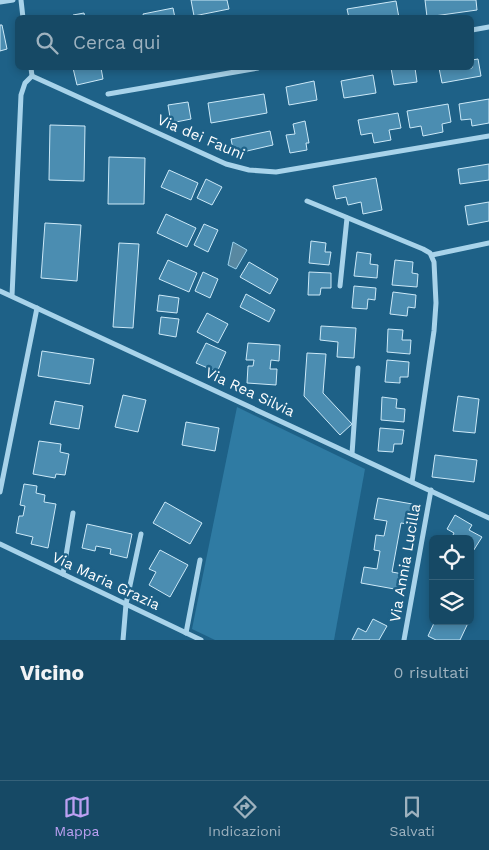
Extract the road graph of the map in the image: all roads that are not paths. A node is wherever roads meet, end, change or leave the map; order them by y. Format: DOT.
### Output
graph roads {
  1 [pos="13,0"];
  2 [pos="21,0"];
  3 [pos="0,2"];
  4 [pos="23,15"];
  5 [pos="489,27"];
  6 [pos="474,30"];
  7 [pos="31,70"];
  8 [pos="246,70"];
  9 [pos="32,76"];
  10 [pos="108,94"];
  11 [pos="489,136"];
  12 [pos="307,201"];
  13 [pos="347,218"];
  14 [pos="489,244"];
  15 [pos="432,256"];
  16 [pos="340,286"];
  17 [pos="0,291"];
  18 [pos="12,296"];
  19 [pos="37,308"];
  20 [pos="358,368"];
  21 [pos="352,454"];
  22 [pos="412,482"];
  23 [pos="431,490"];
  24 [pos="0,492"];
  25 [pos="73,513"];
  26 [pos="489,518"];
  27 [pos="141,534"];
  28 [pos="0,544"];
  29 [pos="200,560"];
  30 [pos="63,574"];
  31 [pos="126,604"];
  32 [pos="186,633"];
  33 [pos="123,640"];
  34 [pos="201,640"];
  35 [pos="404,640"];
  1 -- 3 [label="street"];
  2 -- 4 [label="street"];
  5 -- 6 [label="street"];
  7 -- 9 [label="street"];
  8 -- 10 [label="street"];
  9 -- 11 [label="street, Via dei Fauni"];
  9 -- 18 [label="street"];
  12 -- 13 [label="street"];
  13 -- 15 [label="street"];
  13 -- 16 [label="street"];
  14 -- 15 [label="street"];
  15 -- 22 [label="street"];
  17 -- 18 [label="street, Via Rea Silvia"];
  18 -- 19 [label="street, Via Rea Silvia"];
  19 -- 21 [label="street, Via Rea Silvia"];
  19 -- 24 [label="street"];
  20 -- 21 [label="street"];
  21 -- 22 [label="street, Via Rea Silvia"];
  22 -- 23 [label="street, Via Rea Silvia"];
  23 -- 26 [label="street, Via Rea Silvia"];
  23 -- 35 [label="street, Via Annia Lucilla"];
  25 -- 30 [label="street"];
  27 -- 31 [label="street"];
  28 -- 30 [label="street, Via Maria Grazia"];
  29 -- 32 [label="street"];
  30 -- 31 [label="street, Via Maria Grazia"];
  31 -- 32 [label="street, Via Maria Grazia"];
  31 -- 33 [label="street"];
  32 -- 34 [label="street, Via Maria Grazia"];
}
